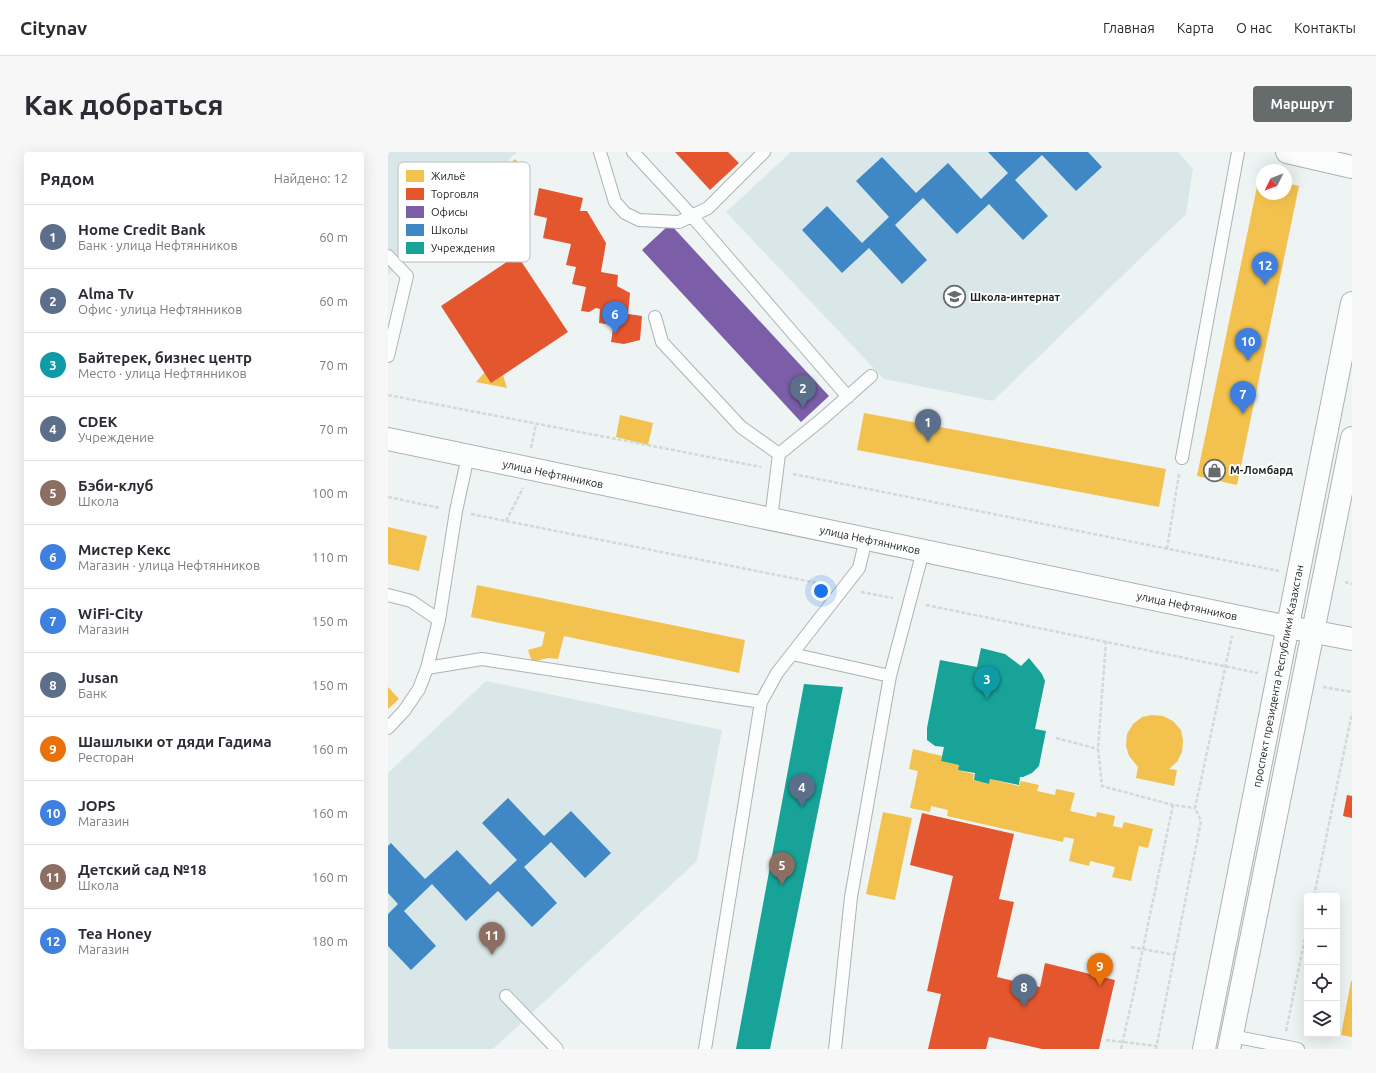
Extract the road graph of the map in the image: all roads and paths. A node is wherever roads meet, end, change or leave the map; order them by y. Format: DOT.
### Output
graph roads {
  1 [pos="600,152"];
  2 [pos="633,152"];
  3 [pos="764,152"];
  4 [pos="1238,152"];
  5 [pos="1287,152"];
  6 [pos="1352,167"];
  7 [pos="692,216"];
  8 [pos="388,256"];
  9 [pos="1352,303"];
  10 [pos="655,317"];
  11 [pos="388,356"];
  12 [pos="871,376"];
  13 [pos="388,395"];
  14 [pos="848,397"];
  15 [pos="1352,438"];
  16 [pos="388,439"];
  17 [pos="779,454"];
  18 [pos="468,456"];
  19 [pos="1182,458"];
  20 [pos="777,471"];
  21 [pos="388,497"];
  22 [pos="456,511"];
  23 [pos="770,519"];
  24 [pos="866,539"];
  25 [pos="1168,548"];
  26 [pos="923,551"];
  27 [pos="1298,574"];
  28 [pos="1324,578"];
  29 [pos="1352,584"];
  30 [pos="843,588"];
  31 [pos="388,595"];
  32 [pos="910,601"];
  33 [pos="1236,616"];
  34 [pos="439,620"];
  35 [pos="1288,627"];
  36 [pos="1314,631"];
  37 [pos="1352,639"];
  38 [pos="1106,641"];
  39 [pos="792,654"];
  40 [pos="1226,666"];
  41 [pos="427,668"];
  42 [pos="890,676"];
  43 [pos="1279,678"];
  44 [pos="1303,683"];
  45 [pos="1352,692"];
  46 [pos="761,702"];
  47 [pos="1352,713"];
  48 [pos="388,728"];
  49 [pos="1056,738"];
  50 [pos="1098,749"];
  51 [pos="1173,805"];
  52 [pos="1195,808"];
  53 [pos="1315,893"];
  54 [pos="1307,929"];
  55 [pos="1131,946"];
  56 [pos="1143,948"];
  57 [pos="1175,955"];
  58 [pos="506,996"];
  59 [pos="1106,1040"];
  60 [pos="1122,1042"];
  61 [pos="1230,1042"];
  62 [pos="1282,1046"];
  63 [pos="1156,1048"];
  64 [pos="557,1049"];
  65 [pos="705,1049"];
  66 [pos="835,1049"];
  67 [pos="1121,1049"];
  68 [pos="1204,1049"];
  69 [pos="1298,1049"];
  1 -- 7 [label="lane"];
  2 -- 7 [label="lane"];
  3 -- 7 [label="lane"];
  4 -- 19 [label="lane"];
  5 -- 6 [label="main road"];
  7 -- 14 [label="lane"];
  8 -- 11 [label="lane"];
  9 -- 27 [label="main road, проспект президента Республики Казахстан"];
  10 -- 17 [label="lane"];
  12 -- 14 [label="lane"];
  13 -- 20 [label="path"];
  14 -- 17 [label="lane"];
  15 -- 28 [label="main road"];
  16 -- 18 [label="main road, улица Нефтянников"];
  17 -- 20 [label="lane"];
  18 -- 22 [label="lane"];
  18 -- 23 [label="main road, улица Нефтянников"];
  19 -- 25 [label="path"];
  20 -- 23 [label="lane"];
  20 -- 25 [label="path"];
  21 -- 22 [label="path"];
  22 -- 30 [label="path"];
  22 -- 34 [label="lane"];
  23 -- 24 [label="main road, улица Нефтянников"];
  24 -- 26 [label="main road, улица Нефтянников"];
  24 -- 30 [label="lane"];
  25 -- 27 [label="path"];
  26 -- 32 [label="lane"];
  26 -- 33 [label="main road, улица Нефтянников"];
  27 -- 35 [label="main road, проспект президента Республики Казахстан"];
  28 -- 29 [label="path"];
  28 -- 36 [label="main road"];
  30 -- 32 [label="path"];
  30 -- 39 [label="lane"];
  31 -- 34 [label="lane"];
  32 -- 38 [label="path"];
  32 -- 42 [label="lane"];
  33 -- 35 [label="main road, улица Нефтянников"];
  33 -- 40 [label="path"];
  34 -- 41 [label="lane"];
  35 -- 36 [label="main road, улица Нефтянников"];
  35 -- 43 [label="main road, проспект президента Республики Казахстан"];
  36 -- 37 [label="main road, улица Нефтянников"];
  36 -- 44 [label="main road"];
  38 -- 40 [label="path"];
  38 -- 50 [label="path"];
  39 -- 42 [label="lane"];
  39 -- 46 [label="lane"];
  40 -- 43 [label="path"];
  40 -- 52 [label="path"];
  41 -- 46 [label="lane"];
  41 -- 48 [label="lane"];
  42 -- 66 [label="lane"];
  43 -- 68 [label="main road, проспект президента Республики Казахстан"];
  44 -- 45 [label="path"];
  44 -- 61 [label="main road"];
  46 -- 65 [label="lane"];
  47 -- 53 [label="path"];
  49 -- 50 [label="path"];
  50 -- 51 [label="path"];
  51 -- 52 [label="path"];
  51 -- 56 [label="path"];
  52 -- 57 [label="path"];
  54 -- 62 [label="path"];
  55 -- 56 [label="path"];
  56 -- 57 [label="path"];
  56 -- 60 [label="path"];
  57 -- 63 [label="path"];
  58 -- 64 [label="lane"];
  59 -- 60 [label="path"];
  60 -- 63 [label="path"];
  60 -- 67 [label="path"];
  61 -- 62 [label="lane"];
  62 -- 69 [label="lane"];
}
